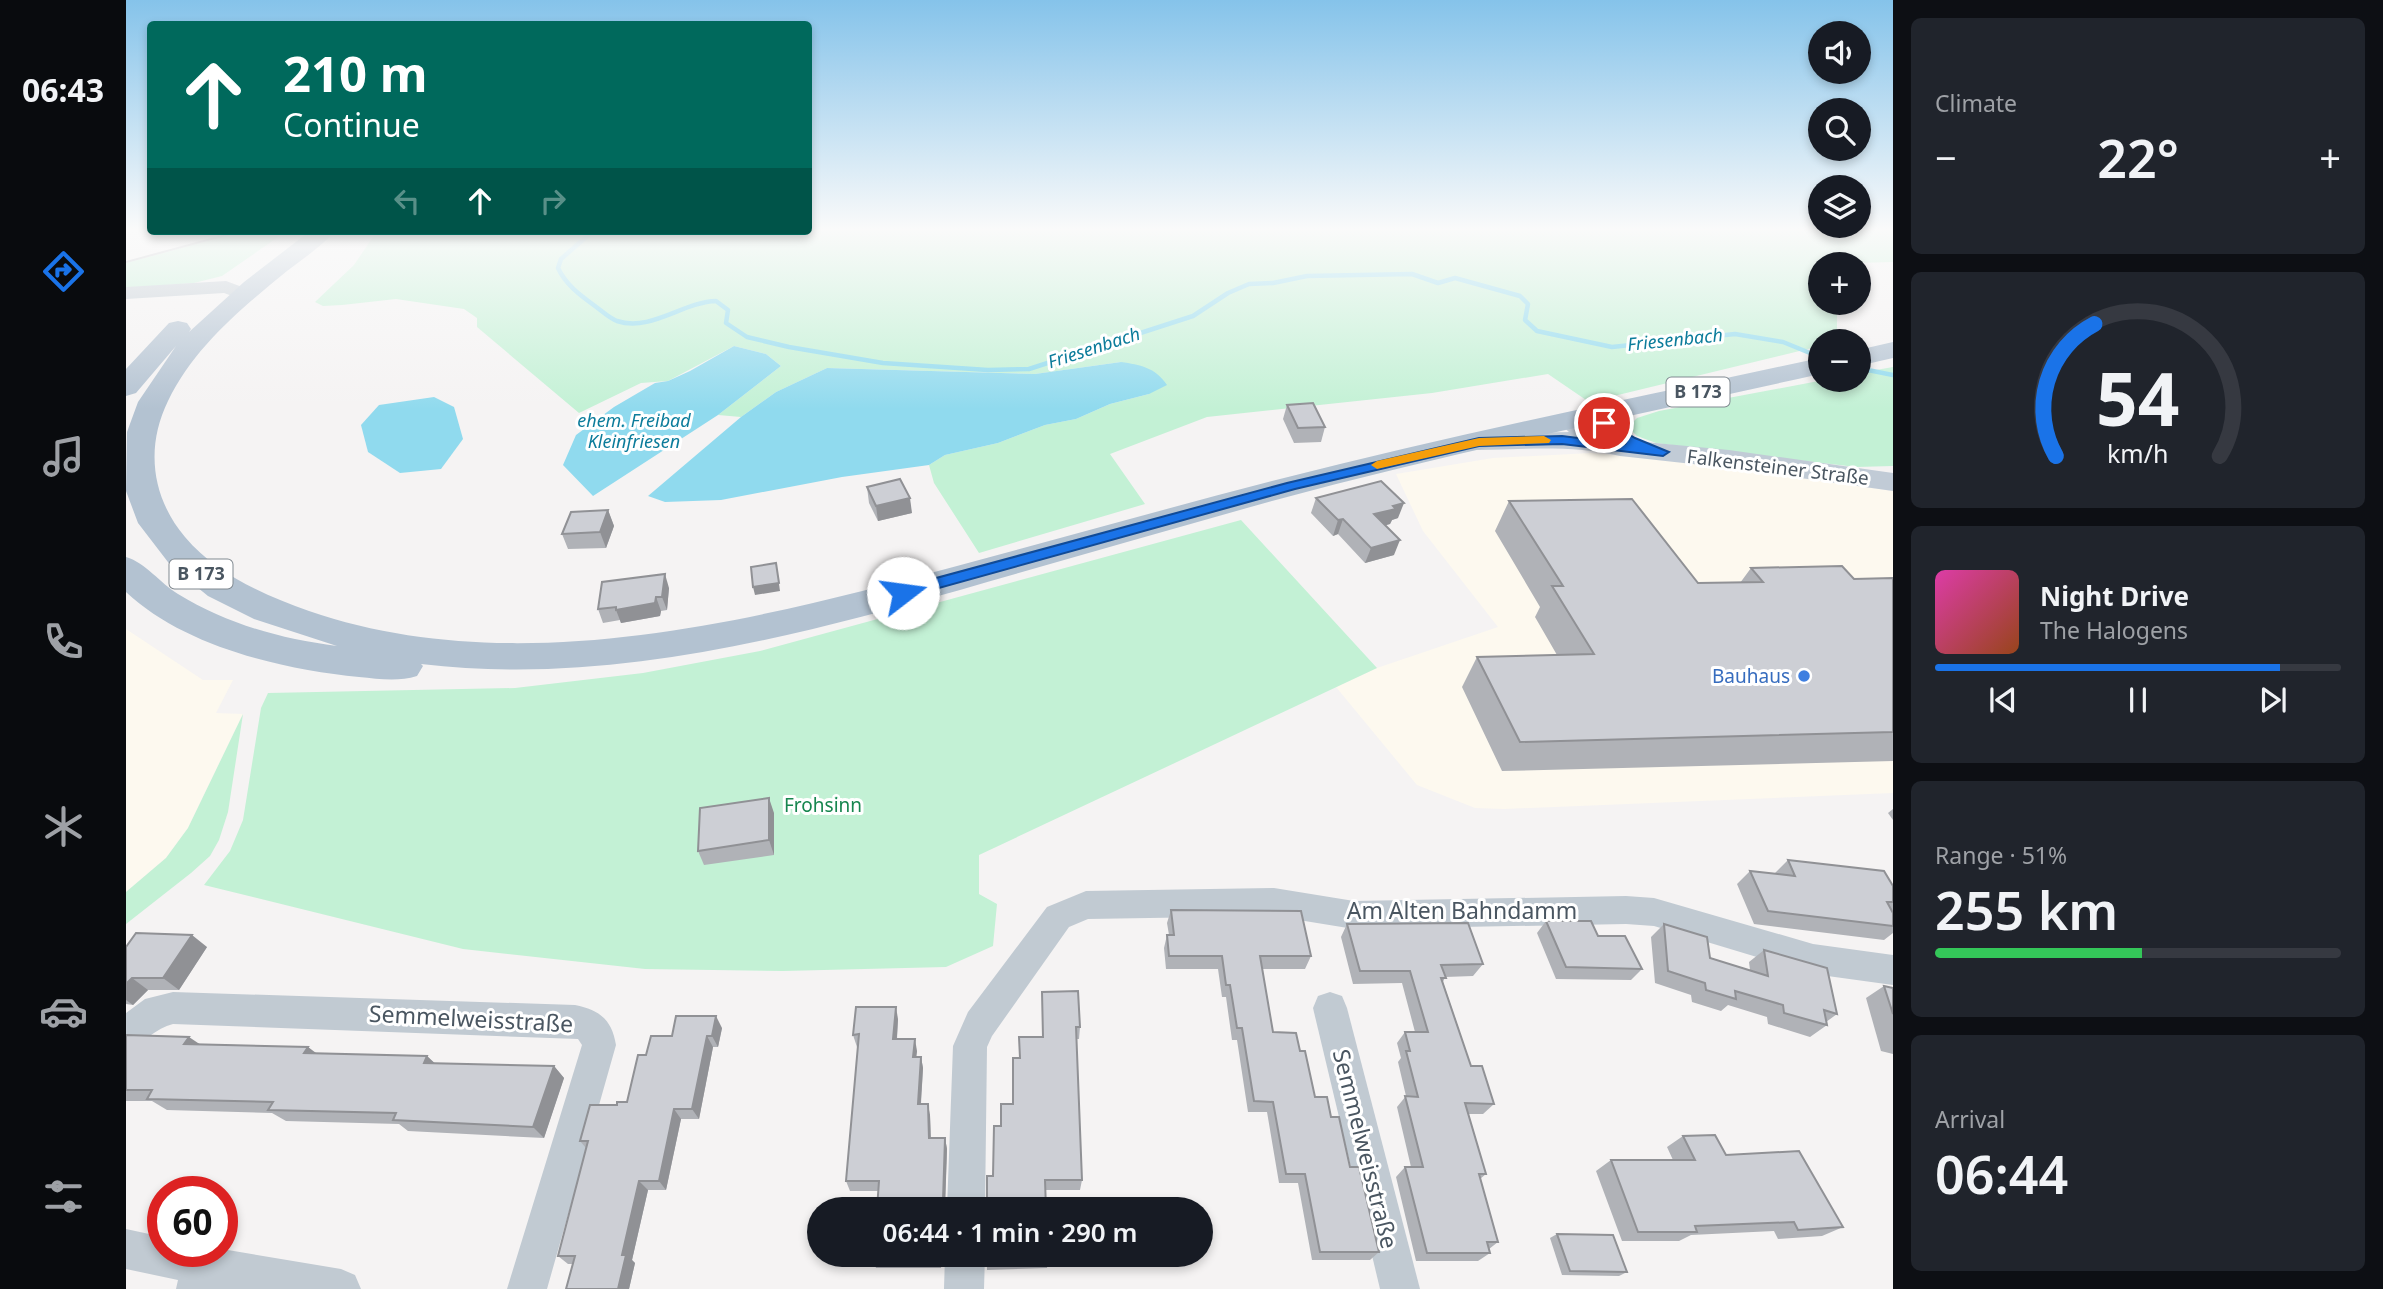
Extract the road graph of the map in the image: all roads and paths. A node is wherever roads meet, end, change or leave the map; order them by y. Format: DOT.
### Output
graph roads {
  1 [pos="235,288"];
  2 [pos="237,288"];
  3 [pos="126,294"];
  4 [pos="228,294"];
  5 [pos="1893,350"];
  6 [pos="1871,355"];
  7 [pos="1808,369"];
  8 [pos="126,387"];
  9 [pos="1582,418"];
  10 [pos="1479,442"];
  11 [pos="1609,446"];
  12 [pos="1663,452"];
  13 [pos="1893,482"];
  14 [pos="126,569"];
  15 [pos="516,656"];
  16 [pos="1893,970"];
  17 [pos="1330,1008"];
  18 [pos="126,1032"];
  19 [pos="966,1197"];
  20 [pos="126,1249"];
  21 [pos="965,1267"];
  22 [pos="198,1277"];
  23 [pos="341,1289"];
  24 [pos="527,1289"];
  25 [pos="964,1289"];
  26 [pos="1400,1289"];
  1 -- 4 [label="main road, B 173"];
  2 -- 4 [label="main road, B 173"];
  3 -- 4 [label="street"];
  4 -- 8 [label="main road, B 173"];
  4 -- 15 [label="main road, B 173"];
  5 -- 6 [label="main road"];
  7 -- 9 [label="main road, B 173"];
  9 -- 10 [label="main road, B 173"];
  9 -- 11 [label="main road, Falkensteiner Straße"];
  9 -- 12 [label="main road, Falkensteiner Straße"];
  10 -- 11 [label="main road"];
  10 -- 15 [label="main road, B 173"];
  11 -- 12 [label="main road, Falkensteiner Straße"];
  12 -- 13 [label="main road, Falkensteiner Straße"];
  14 -- 15 [label="main road, B 173"];
  16 -- 19 [label="street, Am Alten Bahndamm"];
  17 -- 26 [label="street, Semmelweisstraße"];
  18 -- 24 [label="street, Semmelweisstraße"];
  20 -- 22 [label="street"];
  21 -- 25 [label="street"];
  22 -- 23 [label="street"];
}
